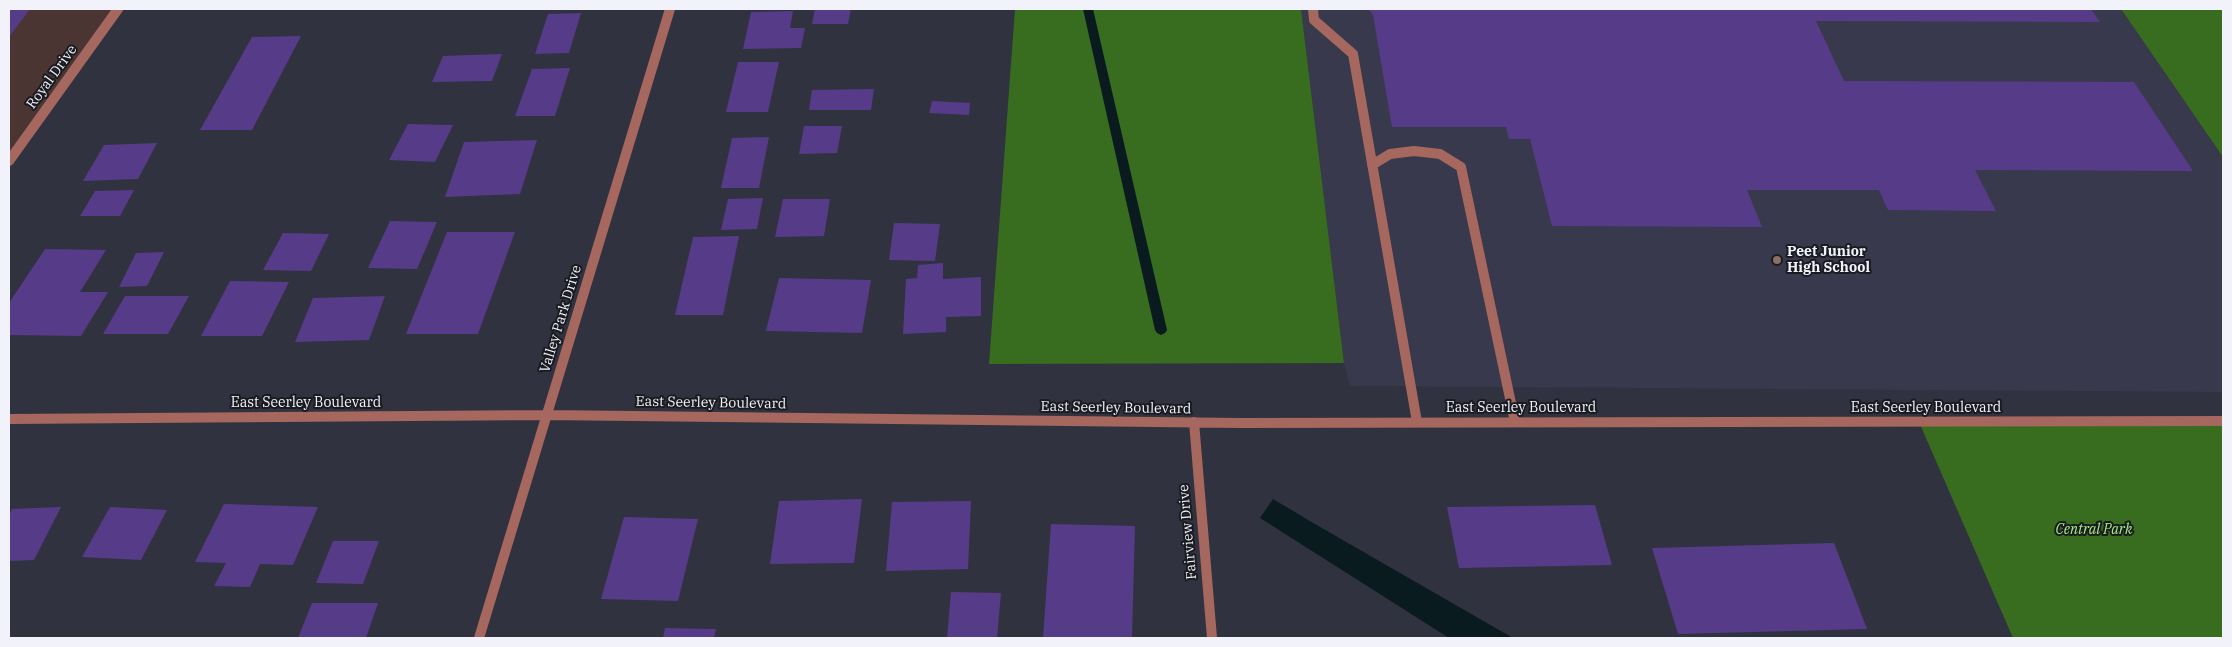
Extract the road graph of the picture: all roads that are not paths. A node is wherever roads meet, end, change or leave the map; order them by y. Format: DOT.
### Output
graph roads {
  1 [pos="118,9"];
  2 [pos="670,9"];
  3 [pos="1313,9"];
  4 [pos="9,161"];
  5 [pos="1372,165"];
  6 [pos="546,416"];
  7 [pos="9,419"];
  8 [pos="2223,421"];
  9 [pos="1194,422"];
  10 [pos="1417,422"];
  11 [pos="1516,422"];
  12 [pos="479,638"];
  13 [pos="1212,638"];
  1 -- 4 [label="street, Royal Drive"];
  2 -- 6 [label="street, Valley Park Drive"];
  3 -- 5 [label="street"];
  5 -- 10 [label="street"];
  5 -- 11 [label="street"];
  6 -- 7 [label="street, East Seerley Boulevard"];
  6 -- 9 [label="street, East Seerley Boulevard"];
  6 -- 12 [label="street, Valley Park Drive"];
  8 -- 11 [label="street, East Seerley Boulevard"];
  9 -- 10 [label="street, East Seerley Boulevard"];
  9 -- 13 [label="street, Fairview Drive"];
  10 -- 11 [label="street, East Seerley Boulevard"];
}
